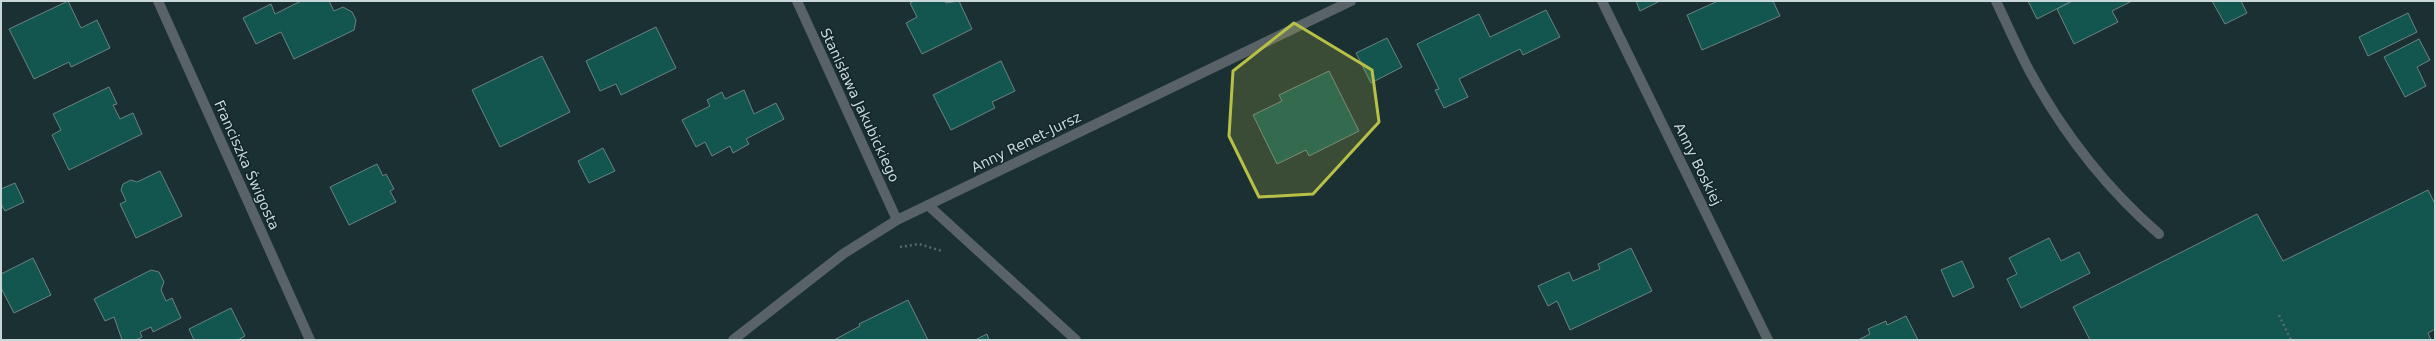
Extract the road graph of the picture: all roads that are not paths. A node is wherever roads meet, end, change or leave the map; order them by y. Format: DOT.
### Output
graph roads {
  1 [pos="158,1"];
  2 [pos="797,1"];
  3 [pos="1351,1"];
  4 [pos="1602,1"];
  5 [pos="1996,1"];
  6 [pos="929,206"];
  7 [pos="897,220"];
  8 [pos="2159,234"];
  9 [pos="310,340"];
  10 [pos="733,340"];
  11 [pos="1076,340"];
  12 [pos="1768,340"];
  1 -- 9 [label="street, Franciszka Świgosta"];
  2 -- 7 [label="street, Stanisława Jakubickiego"];
  3 -- 6 [label="street, Anny Renet-Jursz"];
  4 -- 12 [label="street, Anny Boskiej"];
  5 -- 8 [label="street"];
  6 -- 7 [label="street, Anny Renet-Jursz"];
  6 -- 11 [label="street"];
  7 -- 10 [label="street, Anny Renet-Jursz"];
}
